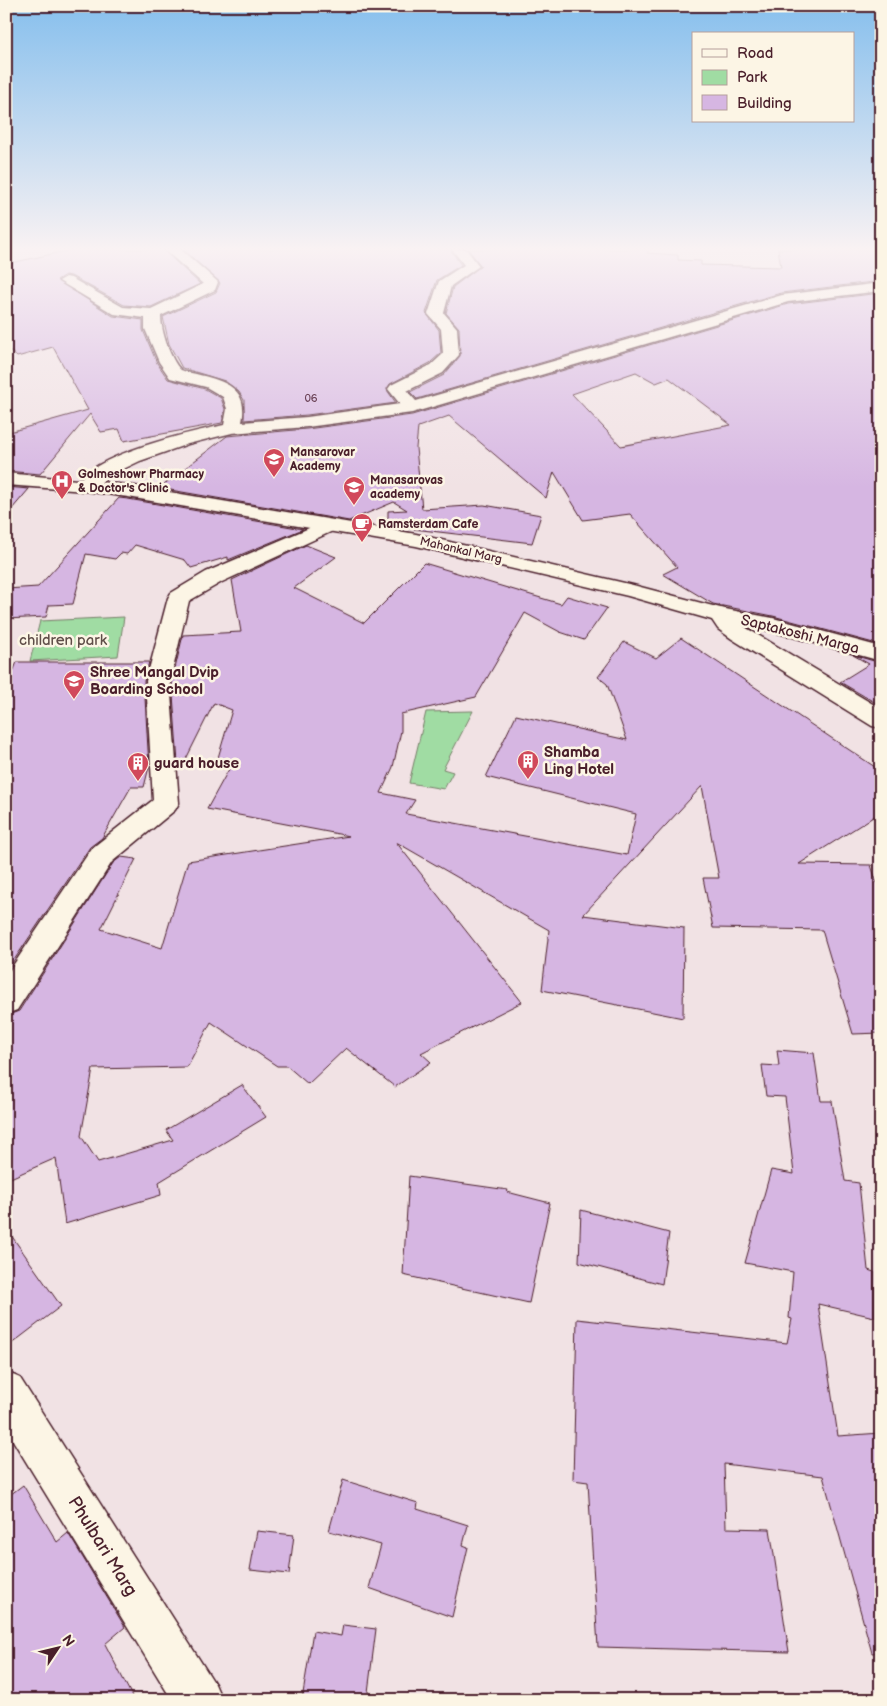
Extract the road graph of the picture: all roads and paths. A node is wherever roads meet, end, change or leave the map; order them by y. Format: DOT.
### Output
graph roads {
  1 [pos="153,329"];
  2 [pos="449,329"];
  3 [pos="683,329"];
  4 [pos="412,408"];
  5 [pos="232,428"];
  6 [pos="6,479"];
  7 [pos="85,485"];
  8 [pos="328,526"];
  9 [pos="720,615"];
  10 [pos="881,633"];
  11 [pos="856,649"];
  12 [pos="881,654"];
  13 [pos="881,720"];
  14 [pos="6,1001"];
  15 [pos="6,1392"];
  16 [pos="199,1700"];
  1 -- 5 [label="street"];
  2 -- 4 [label="street"];
  3 -- 4 [label="street"];
  4 -- 5 [label="street"];
  5 -- 7 [label="street"];
  6 -- 7 [label="street, Mahankal Marg"];
  7 -- 8 [label="street, Mahankal Marg"];
  8 -- 9 [label="street, Mahankal Marg"];
  8 -- 14 [label="street"];
  9 -- 11 [label="street, Saptakoshi Marga"];
  9 -- 13 [label="street, Mahankal Marg"];
  10 -- 11 [label="street"];
  11 -- 12 [label="street, Saptakoshi Marga"];
  15 -- 16 [label="street, Phulbari Marg"];
}
